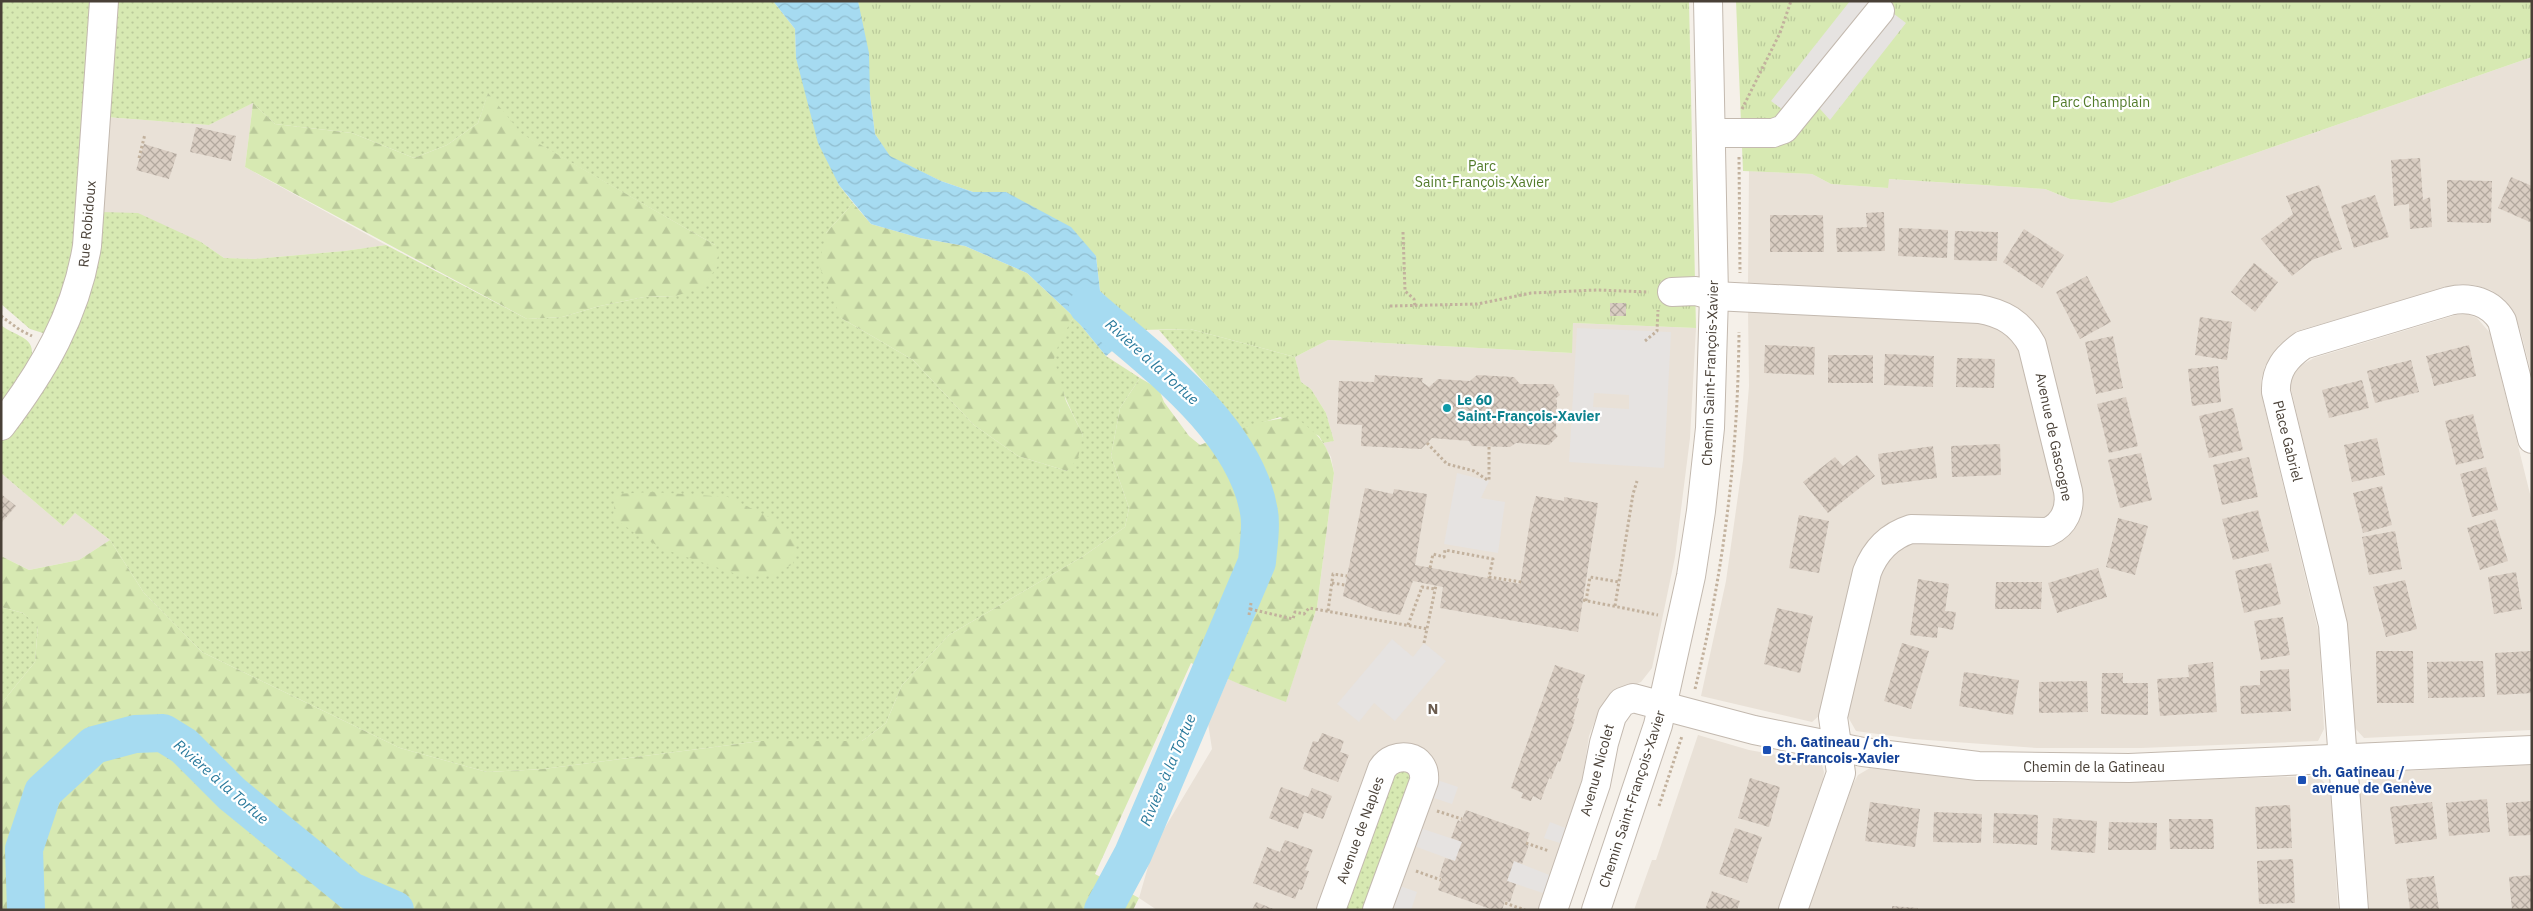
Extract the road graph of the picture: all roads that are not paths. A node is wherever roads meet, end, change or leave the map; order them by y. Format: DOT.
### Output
graph roads {
  1 [pos="104,1"];
  2 [pos="1708,1"];
  3 [pos="1880,11"];
  4 [pos="1711,133"];
  5 [pos="1672,292"];
  6 [pos="1714,296"];
  7 [pos="1,426"];
  8 [pos="2532,439"];
  9 [pos="1663,705"];
  10 [pos="1837,747"];
  11 [pos="2532,750"];
  12 [pos="2342,759"];
  13 [pos="1331,910"];
  14 [pos="1378,910"];
  15 [pos="1553,910"];
  16 [pos="1596,910"];
  17 [pos="1793,910"];
  18 [pos="2354,910"];
  1 -- 7 [label="street, Rue Robidoux"];
  2 -- 4 [label="street, Chemin Saint-François-Xavier"];
  3 -- 4 [label="street"];
  4 -- 6 [label="street, Chemin Saint-François-Xavier"];
  5 -- 6 [label="street, Avenue de Gascogne"];
  6 -- 9 [label="street, Chemin Saint-François-Xavier"];
  6 -- 10 [label="street, Avenue de Gascogne"];
  8 -- 12 [label="street, Place Gabriel"];
  9 -- 10 [label="street, Chemin de la Gatineau"];
  9 -- 15 [label="street, Avenue Nicolet"];
  9 -- 16 [label="street, Chemin Saint-François-Xavier"];
  10 -- 12 [label="street, Chemin de la Gatineau"];
  10 -- 17 [label="street, Avenue de Gascogne"];
  11 -- 12 [label="street, Chemin de la Gatineau"];
  12 -- 18 [label="street, Place Gabriel"];
  13 -- 14 [label="street, Avenue de Naples"];
}
